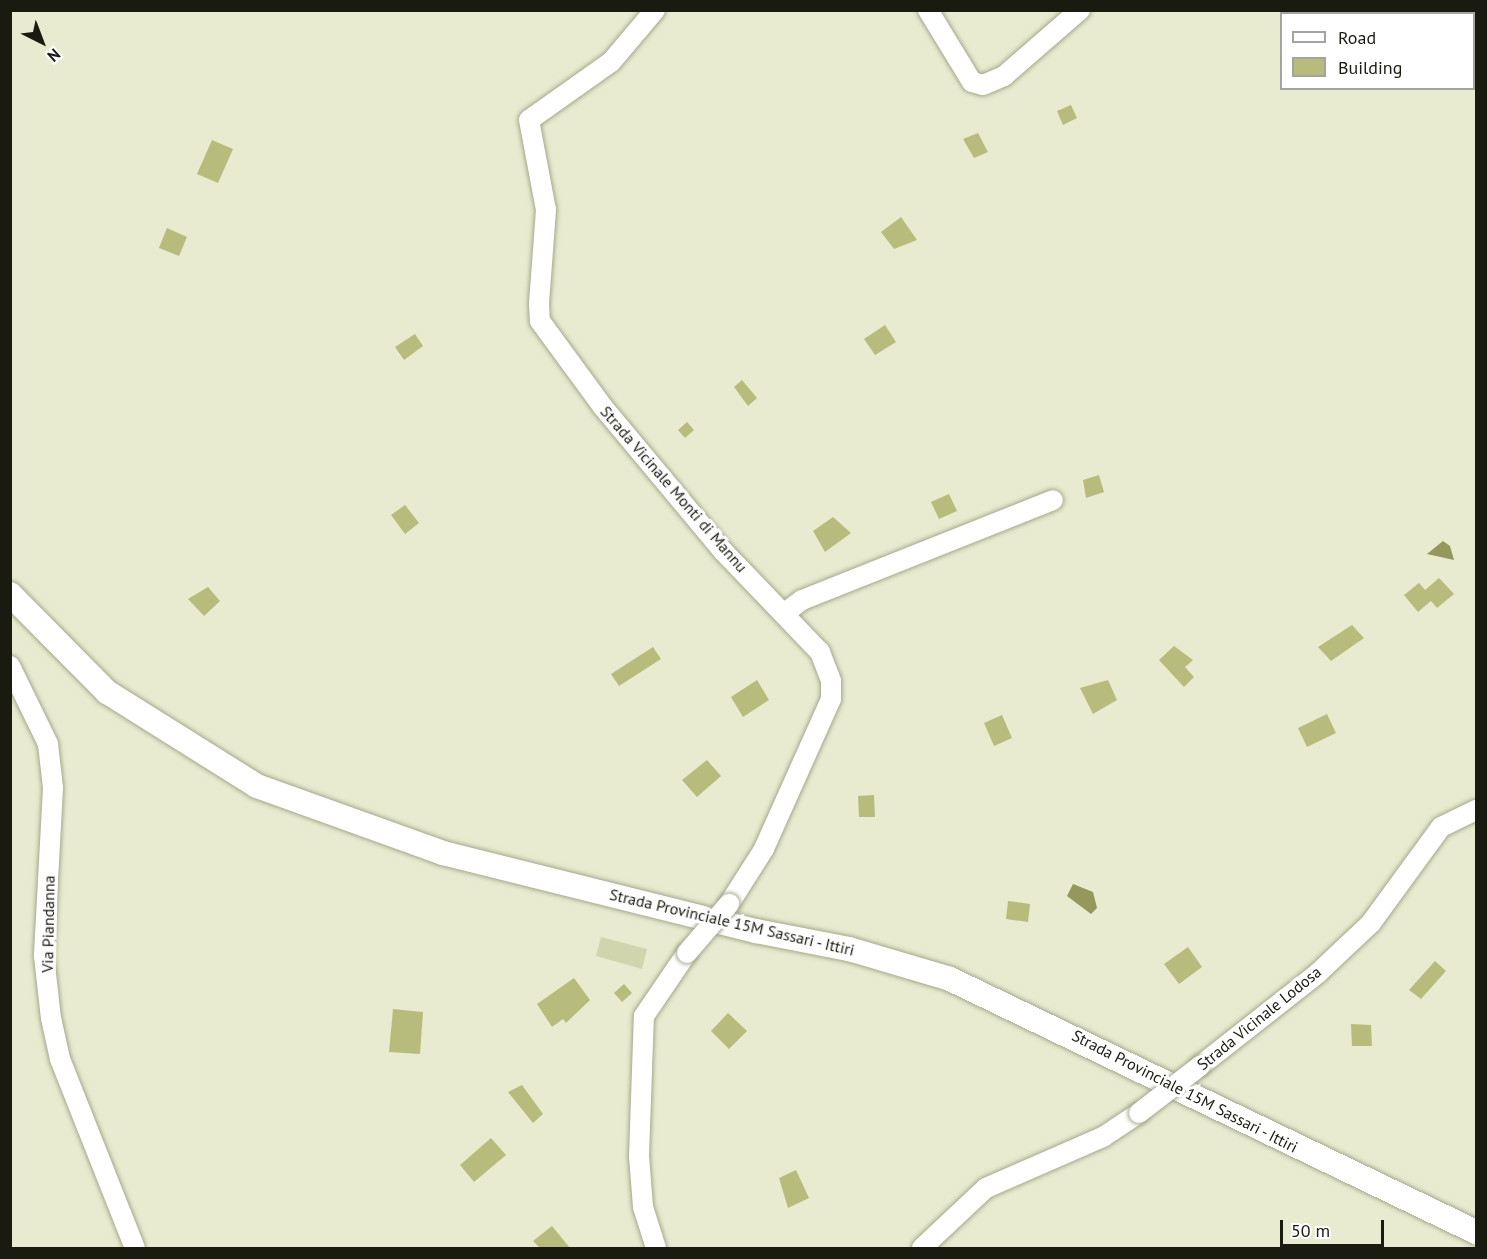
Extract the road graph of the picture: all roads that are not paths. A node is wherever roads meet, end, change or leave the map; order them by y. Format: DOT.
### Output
graph roads {
  1 [pos="655,10"];
  2 [pos="928,10"];
  3 [pos="1080,10"];
  4 [pos="1053,500"];
  5 [pos="10,594"];
  6 [pos="786,612"];
  7 [pos="10,666"];
  8 [pos="1476,810"];
  9 [pos="1476,1232"];
  10 [pos="135,1248"];
  11 [pos="656,1248"];
  12 [pos="922,1248"];
  1 -- 6 [label="street, Strada Vicinale Monti di Mannu"];
  2 -- 3 [label="street"];
  4 -- 6 [label="street"];
  5 -- 9 [label="main road, Strada Provinciale 15M Sassari - Ittiri"];
  6 -- 11 [label="street, Strada Vicinale Monti di Mannu, bridge"];
  7 -- 10 [label="street, Via Piandanna"];
  8 -- 12 [label="street, Strada Vicinale Lodosa, bridge"];
}
